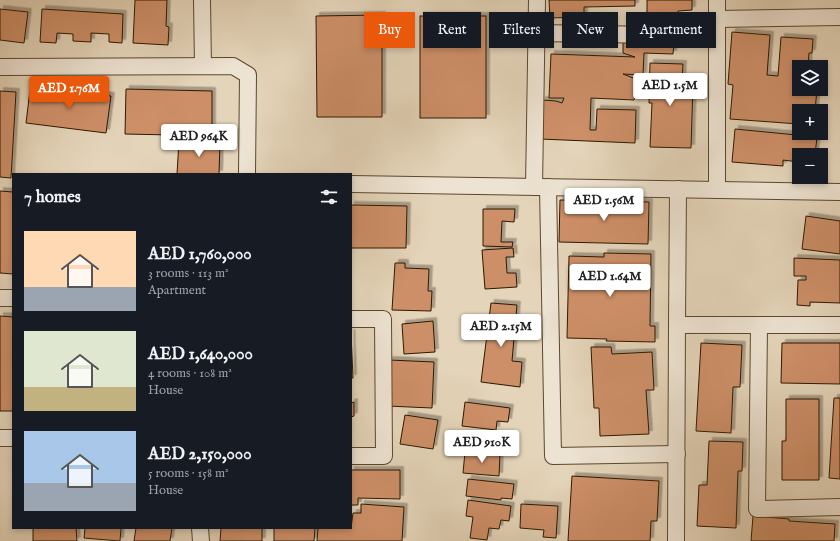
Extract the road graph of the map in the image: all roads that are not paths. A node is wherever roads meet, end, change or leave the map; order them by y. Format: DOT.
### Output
graph roads {
  1 [pos="202,0"];
  2 [pos="537,0"];
  3 [pos="717,0"];
  4 [pos="537,12"];
  5 [pos="840,17"];
  6 [pos="717,19"];
  7 [pos="554,33"];
  8 [pos="717,36"];
  9 [pos="537,48"];
  10 [pos="203,66"];
  11 [pos="0,67"];
  12 [pos="247,173"];
  13 [pos="352,184"];
  14 [pos="541,187"];
  15 [pos="678,189"];
  16 [pos="717,190"];
  17 [pos="840,192"];
  18 [pos="0,298"];
  19 [pos="12,298"];
  20 [pos="352,318"];
  21 [pos="759,325"];
  22 [pos="840,325"];
  23 [pos="677,326"];
  24 [pos="0,438"];
  25 [pos="12,438"];
  26 [pos="677,454"];
  27 [pos="352,456"];
  28 [pos="840,507"];
  29 [pos="200,529"];
  30 [pos="200,541"];
  31 [pos="676,541"];
  1 -- 10 [label="street"];
  2 -- 4 [label="street"];
  3 -- 6 [label="street"];
  5 -- 6 [label="street"];
  6 -- 8 [label="street"];
  7 -- 8 [label="street"];
  8 -- 16 [label="street"];
  9 -- 14 [label="street"];
  10 -- 11 [label="street"];
  10 -- 12 [label="street"];
  13 -- 14 [label="street"];
  14 -- 15 [label="street"];
  14 -- 26 [label="street"];
  15 -- 16 [label="street"];
  15 -- 23 [label="street"];
  16 -- 17 [label="street"];
  18 -- 19 [label="street"];
  20 -- 27 [label="street"];
  21 -- 22 [label="street"];
  21 -- 23 [label="street"];
  21 -- 28 [label="street"];
  23 -- 26 [label="street"];
  24 -- 25 [label="street"];
  26 -- 31 [label="street"];
  29 -- 30 [label="street"];
}
